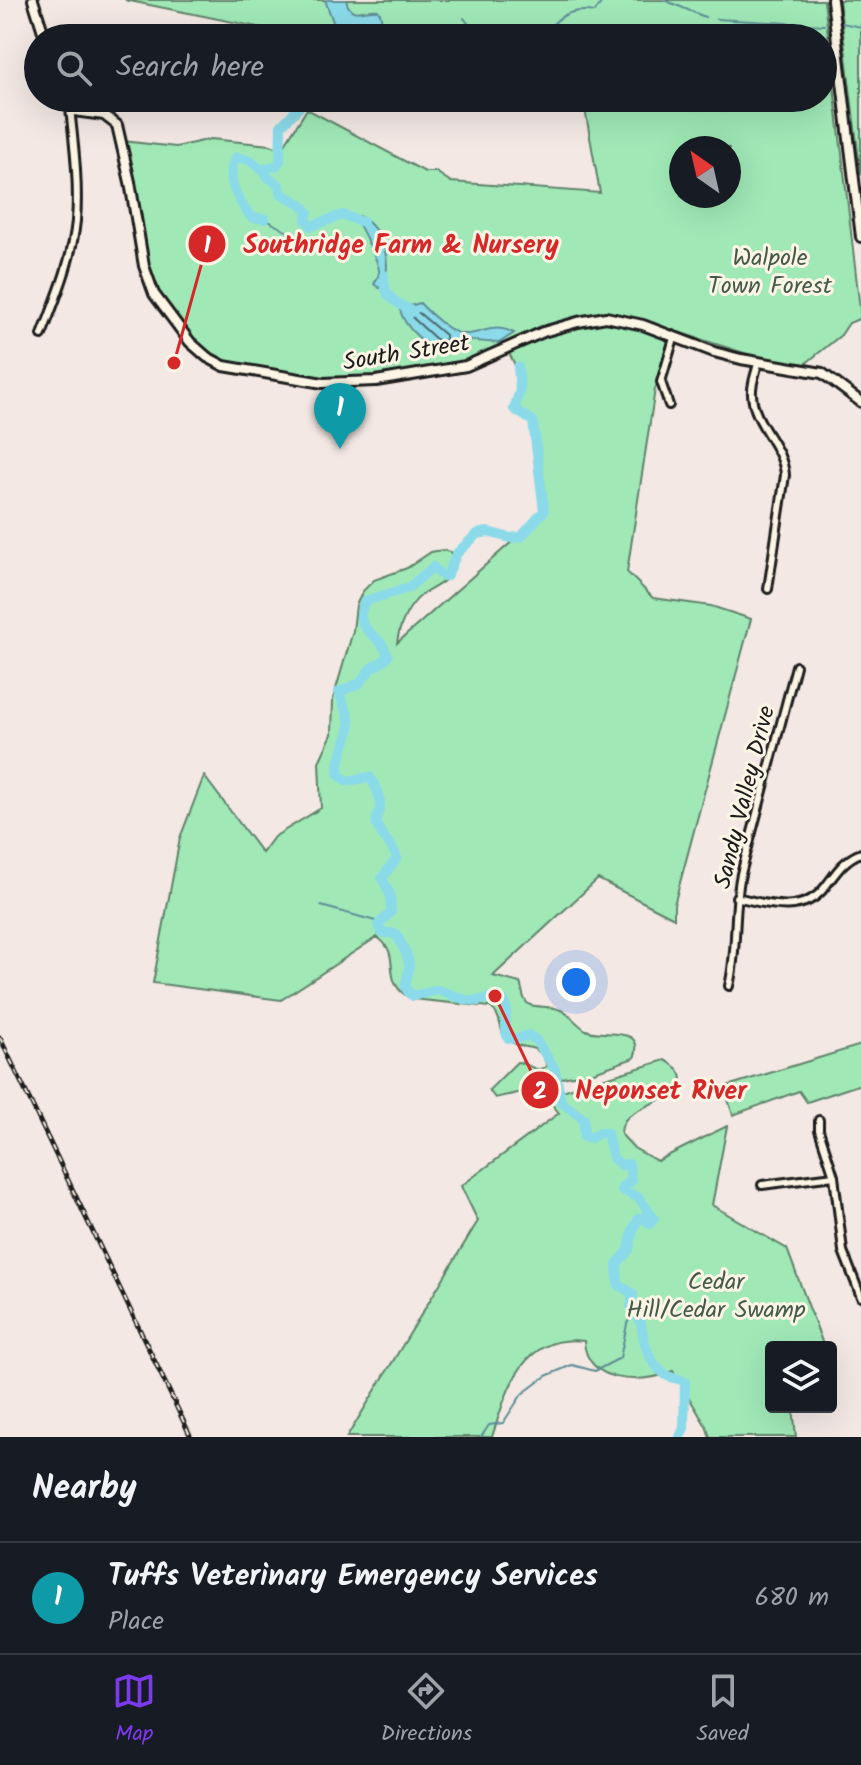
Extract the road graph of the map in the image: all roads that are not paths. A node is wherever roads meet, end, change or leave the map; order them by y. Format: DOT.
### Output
graph roads {
  1 [pos="33,0"];
  2 [pos="832,0"];
  3 [pos="41,24"];
  4 [pos="835,24"];
  5 [pos="837,41"];
  6 [pos="70,112"];
  7 [pos="79,112"];
  8 [pos="861,237"];
  9 [pos="42,335"];
  10 [pos="674,338"];
  11 [pos="758,363"];
  12 [pos="861,402"];
  13 [pos="669,405"];
  14 [pos="768,589"];
  15 [pos="796,666"];
  16 [pos="861,853"];
  17 [pos="736,897"];
  18 [pos="729,986"];
  19 [pos="819,1120"];
  20 [pos="834,1176"];
  21 [pos="762,1185"];
  22 [pos="861,1297"];
  1 -- 3 [label="street"];
  2 -- 4 [label="street"];
  5 -- 8 [label="street"];
  6 -- 9 [label="street"];
  7 -- 10 [label="street, South Street"];
  10 -- 11 [label="street, South Street"];
  10 -- 13 [label="street"];
  11 -- 12 [label="street, South Street"];
  11 -- 14 [label="street"];
  15 -- 17 [label="street, Sandy Valley Drive"];
  16 -- 17 [label="street"];
  17 -- 18 [label="street, Sandy Valley Drive"];
  19 -- 20 [label="street"];
  20 -- 21 [label="street"];
  20 -- 22 [label="street"];
}
